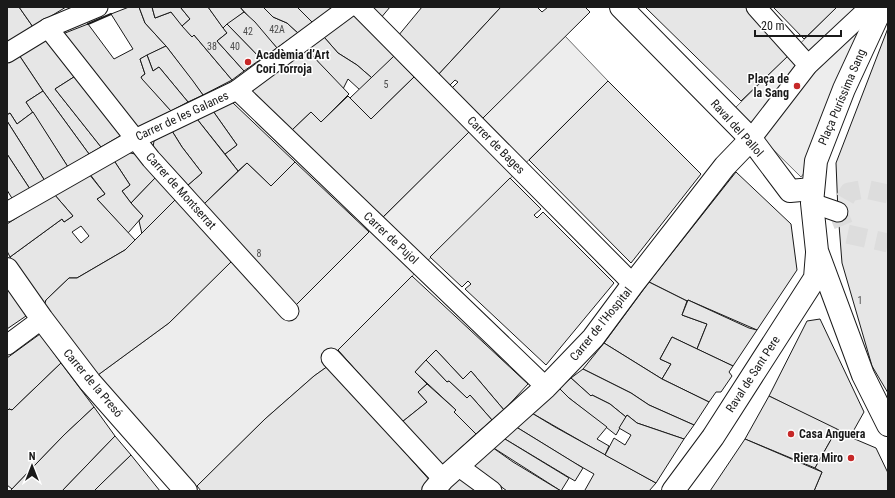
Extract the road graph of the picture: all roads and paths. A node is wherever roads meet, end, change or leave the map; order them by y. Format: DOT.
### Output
graph roads {
  1 [pos="98,7"];
  2 [pos="349,7"];
  3 [pos="359,7"];
  4 [pos="621,7"];
  5 [pos="756,7"];
  6 [pos="870,7"];
  7 [pos="882,7"];
  8 [pos="48,28"];
  9 [pos="7,53"];
  10 [pos="808,65"];
  11 [pos="237,90"];
  12 [pos="135,139"];
  13 [pos="751,139"];
  14 [pos="812,196"];
  15 [pos="7,212"];
  16 [pos="838,212"];
  17 [pos="817,251"];
  18 [pos="7,269"];
  19 [pos="633,284"];
  20 [pos="289,311"];
  21 [pos="42,320"];
  22 [pos="7,345"];
  23 [pos="331,358"];
  24 [pos="546,387"];
  25 [pos="888,424"];
  26 [pos="445,479"];
  27 [pos="186,491"];
  28 [pos="492,491"];
  29 [pos="673,491"];
  1 -- 8 [label="street"];
  2 -- 11 [label="street, Carrer de les Galanes"];
  3 -- 19 [label="street, Carrer de Bages"];
  4 -- 13 [label="street, Raval del Pallol"];
  5 -- 10 [label="street"];
  6 -- 10 [label="street"];
  7 -- 14 [label="street, Plaça Puríssima Sang"];
  8 -- 9 [label="street"];
  8 -- 12 [label="street, Carrer de Montserrat"];
  10 -- 13 [label="street"];
  11 -- 12 [label="street, Carrer de les Galanes"];
  11 -- 24 [label="street, Carrer de Pujol"];
  12 -- 15 [label="street, Carrer de les Galanes"];
  12 -- 20 [label="street, Carrer de Montserrat"];
  13 -- 14 [label="street, Raval del Pallol"];
  13 -- 19 [label="street, Carrer de l'Hospital"];
  14 -- 16 [label="street"];
  14 -- 17 [label="street"];
  17 -- 25 [label="street"];
  17 -- 29 [label="street, Raval de Sant Pere"];
  18 -- 21 [label="street, Carrer de la Presó"];
  19 -- 24 [label="street, Carrer de l'Hospital"];
  21 -- 22 [label="street"];
  21 -- 27 [label="street, Carrer de la Presó"];
  23 -- 26 [label="street"];
  24 -- 26 [label="street, Carrer de l'Hospital"];
  26 -- 28 [label="street"];
}
